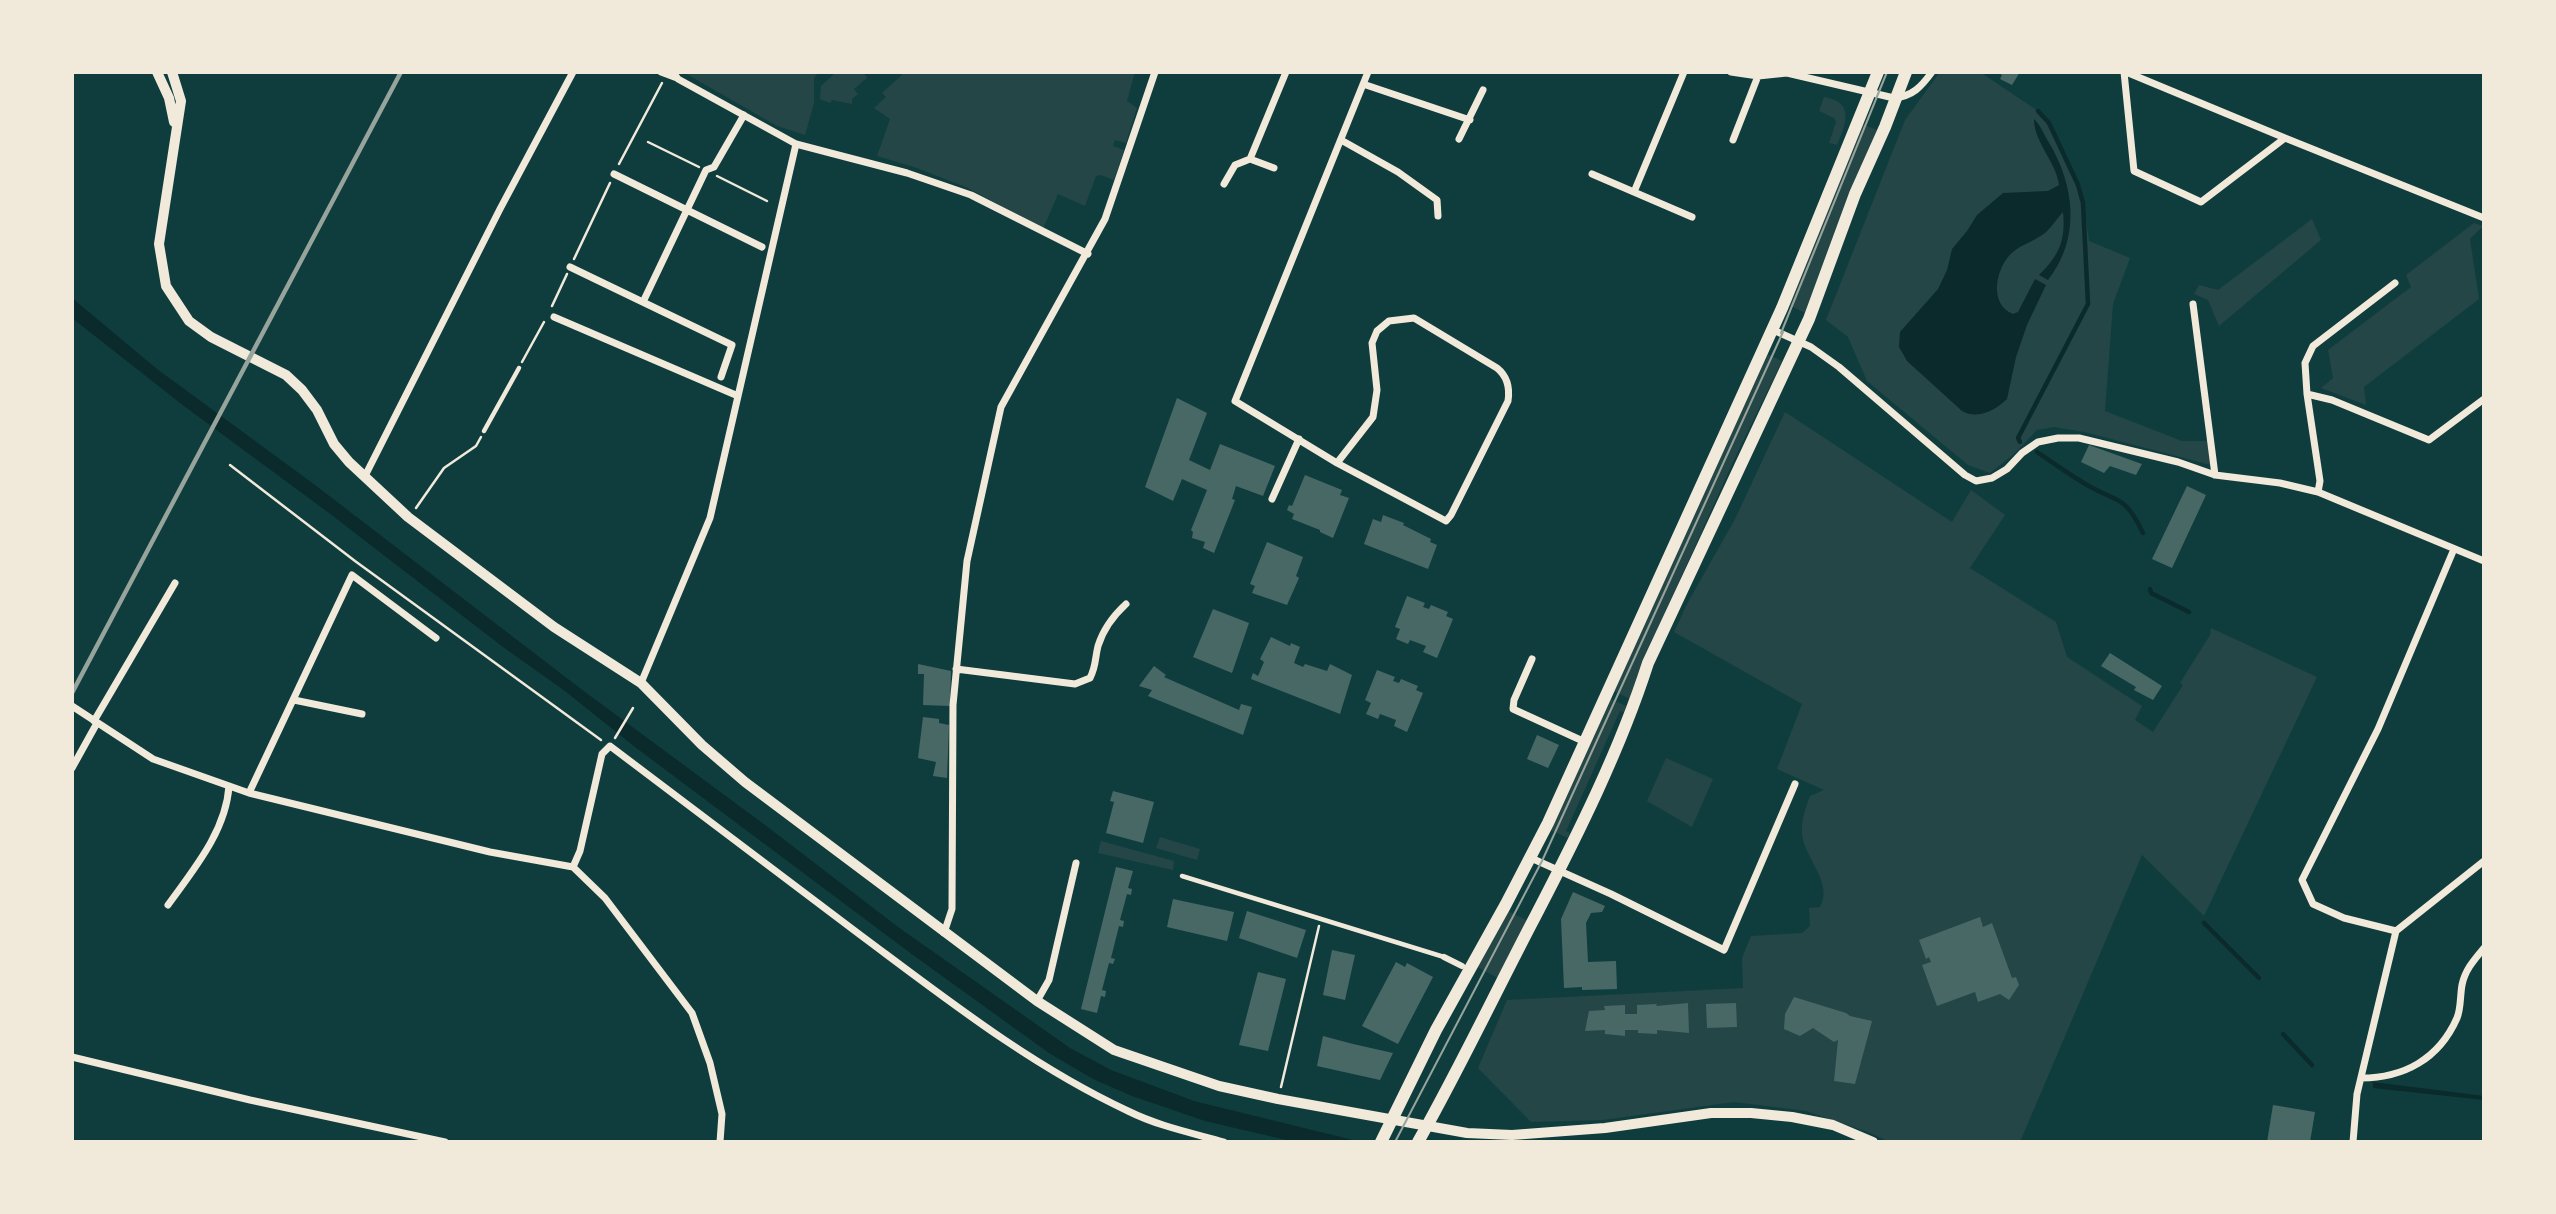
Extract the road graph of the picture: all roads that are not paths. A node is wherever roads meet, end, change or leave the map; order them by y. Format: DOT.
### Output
graph roads {
  1 [pos="157,72"];
  2 [pos="172,72"];
  3 [pos="573,72"];
  4 [pos="1155,72"];
  5 [pos="1286,72"];
  6 [pos="1368,72"];
  7 [pos="1684,72"];
  8 [pos="1731,72"];
  9 [pos="1788,72"];
  10 [pos="1878,72"];
  11 [pos="1906,72"];
  12 [pos="1932,72"];
  13 [pos="2125,72"];
  14 [pos="670,74"];
  15 [pos="1758,76"];
  16 [pos="1363,84"];
  17 [pos="1483,90"];
  18 [pos="1868,94"];
  19 [pos="1894,99"];
  20 [pos="744,115"];
  21 [pos="1470,120"];
  22 [pos="176,130"];
  23 [pos="2285,138"];
  24 [pos="1459,139"];
  25 [pos="1341,140"];
  26 [pos="1733,140"];
  27 [pos="796,144"];
  28 [pos="1250,159"];
  29 [pos="1274,168"];
  30 [pos="614,174"];
  31 [pos="1591,174"];
  32 [pos="1224,184"];
  33 [pos="1634,192"];
  34 [pos="687,209"];
  35 [pos="1438,216"];
  36 [pos="1692,217"];
  37 [pos="2484,218"];
  38 [pos="762,247"];
  39 [pos="1088,254"];
  40 [pos="570,267"];
  41 [pos="2395,282"];
  42 [pos="643,302"];
  43 [pos="2193,304"];
  44 [pos="552,313"];
  45 [pos="1772,329"];
  46 [pos="1798,341"];
  47 [pos="519,368"];
  48 [pos="721,377"];
  49 [pos="2308,394"];
  50 [pos="738,396"];
  51 [pos="2484,399"];
  52 [pos="484,431"];
  53 [pos="1299,439"];
  54 [pos="1337,463"];
  55 [pos="2215,475"];
  56 [pos="365,476"];
  57 [pos="2318,492"];
  58 [pos="1272,499"];
  59 [pos="2454,550"];
  60 [pos="2484,561"];
  61 [pos="175,583"];
  62 [pos="1126,604"];
  63 [pos="436,638"];
  64 [pos="1532,659"];
  65 [pos="956,669"];
  66 [pos="641,683"];
  67 [pos="294,700"];
  68 [pos="72,706"];
  69 [pos="362,714"];
  70 [pos="96,722"];
  71 [pos="1585,742"];
  72 [pos="72,768"];
  73 [pos="1795,784"];
  74 [pos="229,786"];
  75 [pos="249,793"];
  76 [pos="1531,858"];
  77 [pos="2484,861"];
  78 [pos="1076,863"];
  79 [pos="573,867"];
  80 [pos="1560,872"];
  81 [pos="1182,876"];
  82 [pos="168,905"];
  83 [pos="2396,931"];
  84 [pos="944,933"];
  85 [pos="2484,948"];
  86 [pos="1444,957"];
  87 [pos="1462,966"];
  88 [pos="1037,1001"];
  89 [pos="72,1057"];
  90 [pos="2361,1078"];
  91 [pos="1391,1118"];
  92 [pos="1427,1126"];
  93 [pos="1383,1137"];
  94 [pos="1419,1140"];
  95 [pos="445,1142"];
  96 [pos="720,1142"];
  97 [pos="1224,1142"];
  98 [pos="1873,1142"];
  99 [pos="2353,1142"];
  1 -- 22 [label="street"];
  2 -- 22 [label="street"];
  3 -- 56 [label="street"];
  4 -- 39 [label="street"];
  5 -- 28 [label="street"];
  6 -- 16 [label="street"];
  7 -- 33 [label="street"];
  8 -- 15 [label="street"];
  9 -- 15 [label="street"];
  9 -- 18 [label="street"];
  10 -- 18 [label="main road"];
  11 -- 19 [label="main road"];
  12 -- 19 [label="street"];
  13 -- 23 [label="street"];
  13 -- 23 [label="street"];
  14 -- 20 [label="street"];
  15 -- 26 [label="street"];
  16 -- 21 [label="street"];
  16 -- 25 [label="street"];
  17 -- 21 [label="street"];
  18 -- 19 [label="street"];
  18 -- 45 [label="main road"];
  19 -- 46 [label="main road"];
  20 -- 27 [label="street"];
  20 -- 34 [label="street"];
  21 -- 24 [label="street"];
  22 -- 56 [label="street"];
  23 -- 37 [label="street"];
  25 -- 35 [label="street"];
  25 -- 53 [label="street"];
  27 -- 39 [label="street"];
  27 -- 50 [label="street"];
  28 -- 29 [label="street"];
  28 -- 32 [label="street"];
  30 -- 34 [label="street"];
  31 -- 33 [label="street"];
  33 -- 36 [label="street"];
  34 -- 38 [label="street"];
  34 -- 42 [label="street"];
  39 -- 65 [label="street"];
  40 -- 42 [label="street"];
  41 -- 49 [label="street"];
  42 -- 48 [label="street"];
  43 -- 55 [label="street"];
  44 -- 50 [label="street"];
  45 -- 46 [label="street"];
  45 -- 71 [label="main road"];
  46 -- 55 [label="street"];
  46 -- 80 [label="main road"];
  47 -- 52 [label="lane"];
  49 -- 51 [label="street"];
  49 -- 57 [label="street"];
  50 -- 66 [label="street"];
  53 -- 54 [label="street"];
  53 -- 58 [label="street"];
  54 -- 54 [label="street"];
  55 -- 57 [label="street"];
  56 -- 66 [label="street"];
  57 -- 59 [label="street"];
  59 -- 60 [label="street"];
  59 -- 83 [label="street"];
  61 -- 70 [label="street"];
  62 -- 65 [label="street"];
  63 -- 67 [label="street"];
  64 -- 71 [label="street"];
  65 -- 84 [label="street"];
  66 -- 84 [label="street"];
  67 -- 69 [label="street"];
  67 -- 75 [label="street"];
  68 -- 70 [label="street"];
  70 -- 72 [label="street"];
  70 -- 74 [label="street"];
  71 -- 76 [label="main road"];
  73 -- 80 [label="street"];
  74 -- 75 [label="street"];
  74 -- 82 [label="street"];
  75 -- 79 [label="street"];
  76 -- 80 [label="street"];
  76 -- 91 [label="main road"];
  77 -- 83 [label="street"];
  78 -- 88 [label="street"];
  79 -- 96 [label="street"];
  79 -- 97 [label="street"];
  80 -- 92 [label="main road"];
  81 -- 86 [label="lane"];
  83 -- 90 [label="street"];
  84 -- 88 [label="street"];
  85 -- 90 [label="street"];
  86 -- 87 [label="street"];
  88 -- 91 [label="street"];
  89 -- 95 [label="street"];
  90 -- 99 [label="street"];
  91 -- 92 [label="street"];
  91 -- 93 [label="main road"];
  92 -- 94 [label="main road"];
  92 -- 98 [label="street"];
}
